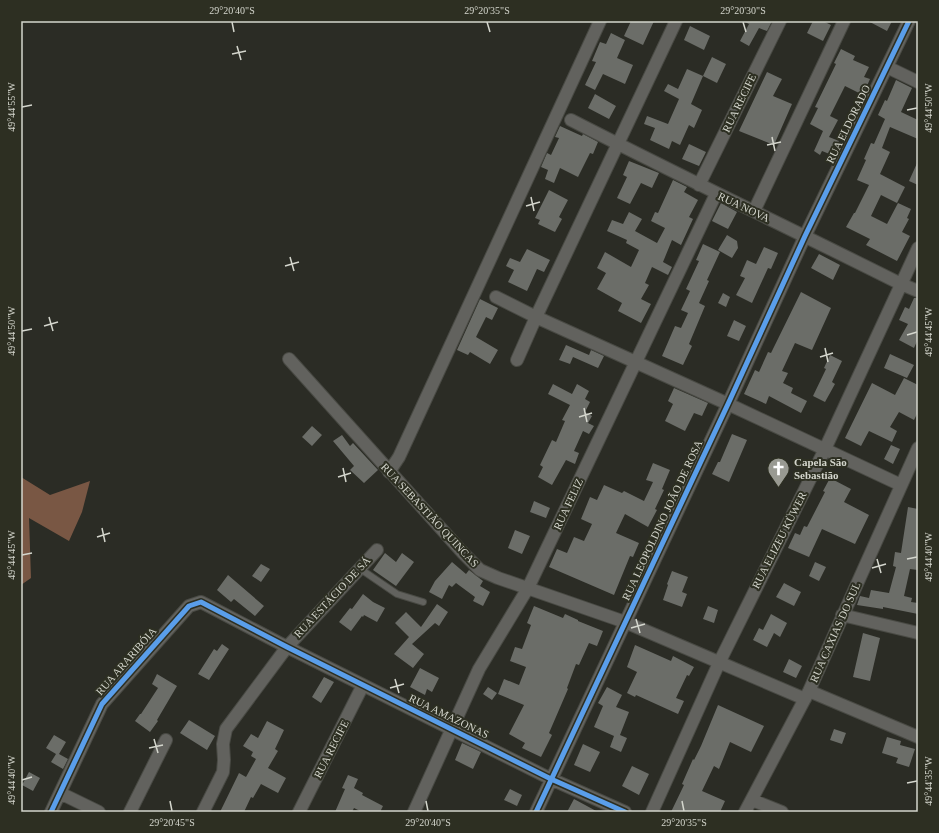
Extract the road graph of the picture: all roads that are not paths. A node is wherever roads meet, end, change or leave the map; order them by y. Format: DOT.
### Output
graph roads {
  1 [pos="600,21"];
  2 [pos="676,21"];
  3 [pos="780,21"];
  4 [pos="844,21"];
  5 [pos="909,21"];
  6 [pos="887,67"];
  7 [pos="918,82"];
  8 [pos="571,120"];
  9 [pos="617,144"];
  10 [pos="699,185"];
  11 [pos="716,194"];
  12 [pos="754,211"];
  13 [pos="805,236"];
  14 [pos="918,248"];
  15 [pos="901,284"];
  16 [pos="918,291"];
  17 [pos="496,298"];
  18 [pos="536,317"];
  19 [pos="289,359"];
  20 [pos="517,360"];
  21 [pos="636,362"];
  22 [pos="728,404"];
  23 [pos="918,448"];
  24 [pos="825,449"];
  25 [pos="389,472"];
  26 [pos="901,485"];
  27 [pos="377,550"];
  28 [pos="359,568"];
  29 [pos="528,588"];
  30 [pos="201,602"];
  31 [pos="423,602"];
  32 [pos="842,615"];
  33 [pos="625,622"];
  34 [pos="918,633"];
  35 [pos="287,647"];
  36 [pos="719,663"];
  37 [pos="363,685"];
  38 [pos="807,695"];
  39 [pos="452,728"];
  40 [pos="918,737"];
  41 [pos="166,740"];
  42 [pos="551,779"];
  43 [pos="60,793"];
  44 [pos="752,800"];
  45 [pos="51,812"];
  46 [pos="98,812"];
  47 [pos="130,812"];
  48 [pos="203,812"];
  49 [pos="299,812"];
  50 [pos="414,812"];
  51 [pos="536,812"];
  52 [pos="625,812"];
  53 [pos="652,812"];
  54 [pos="745,812"];
  55 [pos="782,812"];
  1 -- 25 [label="street"];
  2 -- 9 [label="street"];
  3 -- 10 [label="street, RUA RECIFE"];
  4 -- 12 [label="street"];
  5 -- 6 [label="street, RUA ELDORADO"];
  6 -- 7 [label="street"];
  6 -- 13 [label="street, RUA ELDORADO"];
  8 -- 9 [label="street, RUA NOVA"];
  9 -- 10 [label="street, RUA NOVA"];
  9 -- 18 [label="street"];
  10 -- 11 [label="street, RUA NOVA"];
  11 -- 12 [label="street, RUA NOVA"];
  11 -- 21 [label="street, RUA FELIZ"];
  12 -- 13 [label="street, RUA NOVA"];
  13 -- 15 [label="street, RUA NOVA"];
  13 -- 22 [label="street, RUA LEOPOLDINO JOÃO DE ROSA"];
  14 -- 15 [label="street, RUA ELIZEU KÜWER"];
  15 -- 16 [label="street, RUA NOVA"];
  15 -- 24 [label="street, RUA ELIZEU KÜWER"];
  17 -- 18 [label="street"];
  18 -- 20 [label="street"];
  18 -- 21 [label="street"];
  19 -- 25 [label="street, RUA SEBASTIÃO QUINCAS"];
  21 -- 22 [label="street"];
  21 -- 29 [label="street, RUA FELIZ"];
  22 -- 24 [label="street"];
  22 -- 33 [label="street, RUA LEOPOLDINO JOÃO DE ROSA"];
  23 -- 26 [label="street, RUA CAXIAS DO SUL"];
  24 -- 26 [label="street"];
  24 -- 36 [label="street, RUA ELIZEU KÜWER"];
  25 -- 29 [label="street, RUA SEBASTIÃO QUINCAS"];
  26 -- 32 [label="street, RUA CAXIAS DO SUL"];
  27 -- 28 [label="street, RUA ESTÁCIO DE SÁ"];
  28 -- 31 [label="lane"];
  28 -- 35 [label="street, RUA ESTÁCIO DE SÁ"];
  29 -- 33 [label="street, RUA SEBASTIÃO QUINCAS"];
  29 -- 39 [label="street, RUA FELIZ"];
  30 -- 35 [label="street, RUA AMAZONAS"];
  30 -- 43 [label="street, RUA ARARIBÓIA"];
  32 -- 34 [label="street"];
  32 -- 38 [label="street, RUA CAXIAS DO SUL"];
  33 -- 36 [label="street, RUA SEBASTIÃO QUINCAS"];
  33 -- 42 [label="street, RUA LEOPOLDINO JOÃO DE ROSA"];
  35 -- 37 [label="street, RUA AMAZONAS"];
  35 -- 48 [label="street, RUA ESTÁCIO DE SÁ"];
  36 -- 38 [label="street, RUA SEBASTIÃO QUINCAS"];
  36 -- 53 [label="street, RUA ELIZEU KÜWER"];
  37 -- 39 [label="street, RUA AMAZONAS"];
  37 -- 49 [label="street, RUA RECIFE"];
  38 -- 40 [label="street, RUA SEBASTIÃO QUINCAS"];
  38 -- 44 [label="street, RUA CAXIAS DO SUL"];
  39 -- 42 [label="street, RUA AMAZONAS"];
  39 -- 50 [label="street, RUA FELIZ"];
  41 -- 47 [label="street"];
  42 -- 51 [label="street, RUA LEOPOLDINO JOÃO DE ROSA"];
  42 -- 52 [label="street, RUA AMAZONAS"];
  43 -- 45 [label="street, RUA ARARIBÓIA"];
  43 -- 46 [label="street"];
  44 -- 54 [label="street, RUA CAXIAS DO SUL"];
  44 -- 55 [label="street"];
}
